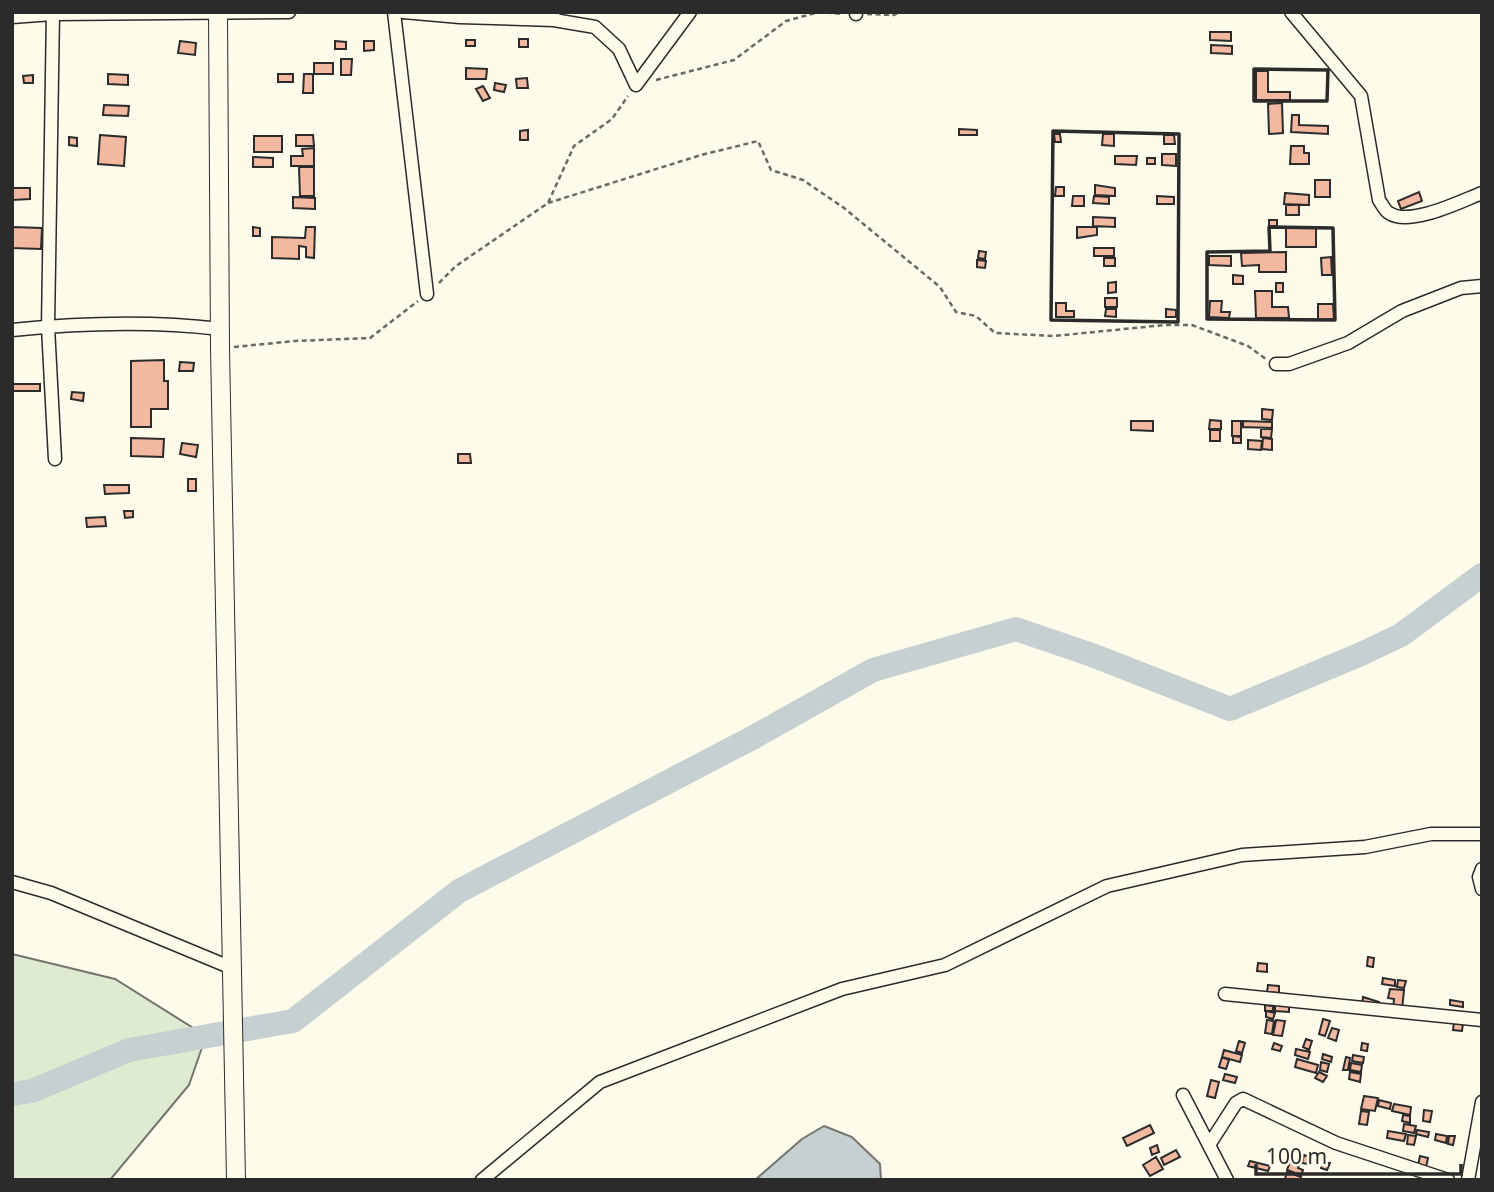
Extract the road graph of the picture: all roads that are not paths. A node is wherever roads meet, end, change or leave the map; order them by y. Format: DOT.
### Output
graph roads {
  1 [pos="289,12"];
  2 [pos="394,12"];
  3 [pos="403,12"];
  4 [pos="690,12"];
  5 [pos="1292,12"];
  6 [pos="53,13"];
  7 [pos="218,13"];
  8 [pos="554,16"];
  9 [pos="12,17"];
  10 [pos="1482,193"];
  11 [pos="1482,286"];
  12 [pos="427,295"];
  13 [pos="48,327"];
  14 [pos="220,329"];
  15 [pos="12,330"];
  16 [pos="1276,364"];
  17 [pos="55,459"];
  18 [pos="1482,834"];
  19 [pos="1482,869"];
  20 [pos="12,882"];
  21 [pos="1482,888"];
  22 [pos="232,968"];
  23 [pos="1224,994"];
  24 [pos="1482,1020"];
  25 [pos="1183,1095"];
  26 [pos="1482,1102"];
  27 [pos="1209,1145"];
  28 [pos="236,1180"];
  29 [pos="482,1180"];
  30 [pos="1227,1180"];
  31 [pos="1448,1180"];
  32 [pos="1468,1180"];
  1 -- 7 [label="street"];
  2 -- 12 [label="street"];
  3 -- 8 [label="street"];
  4 -- 8 [label="street"];
  5 -- 10 [label="street"];
  6 -- 7 [label="street"];
  6 -- 9 [label="street"];
  6 -- 13 [label="street"];
  7 -- 14 [label="street"];
  11 -- 16 [label="street"];
  13 -- 14 [label="street"];
  13 -- 15 [label="street"];
  13 -- 17 [label="street"];
  14 -- 22 [label="street"];
  18 -- 29 [label="street"];
  19 -- 21 [label="street"];
  20 -- 22 [label="street"];
  22 -- 28 [label="street"];
  23 -- 24 [label="street"];
  25 -- 27 [label="street"];
  26 -- 32 [label="street"];
  27 -- 30 [label="street"];
  27 -- 31 [label="street"];
}
